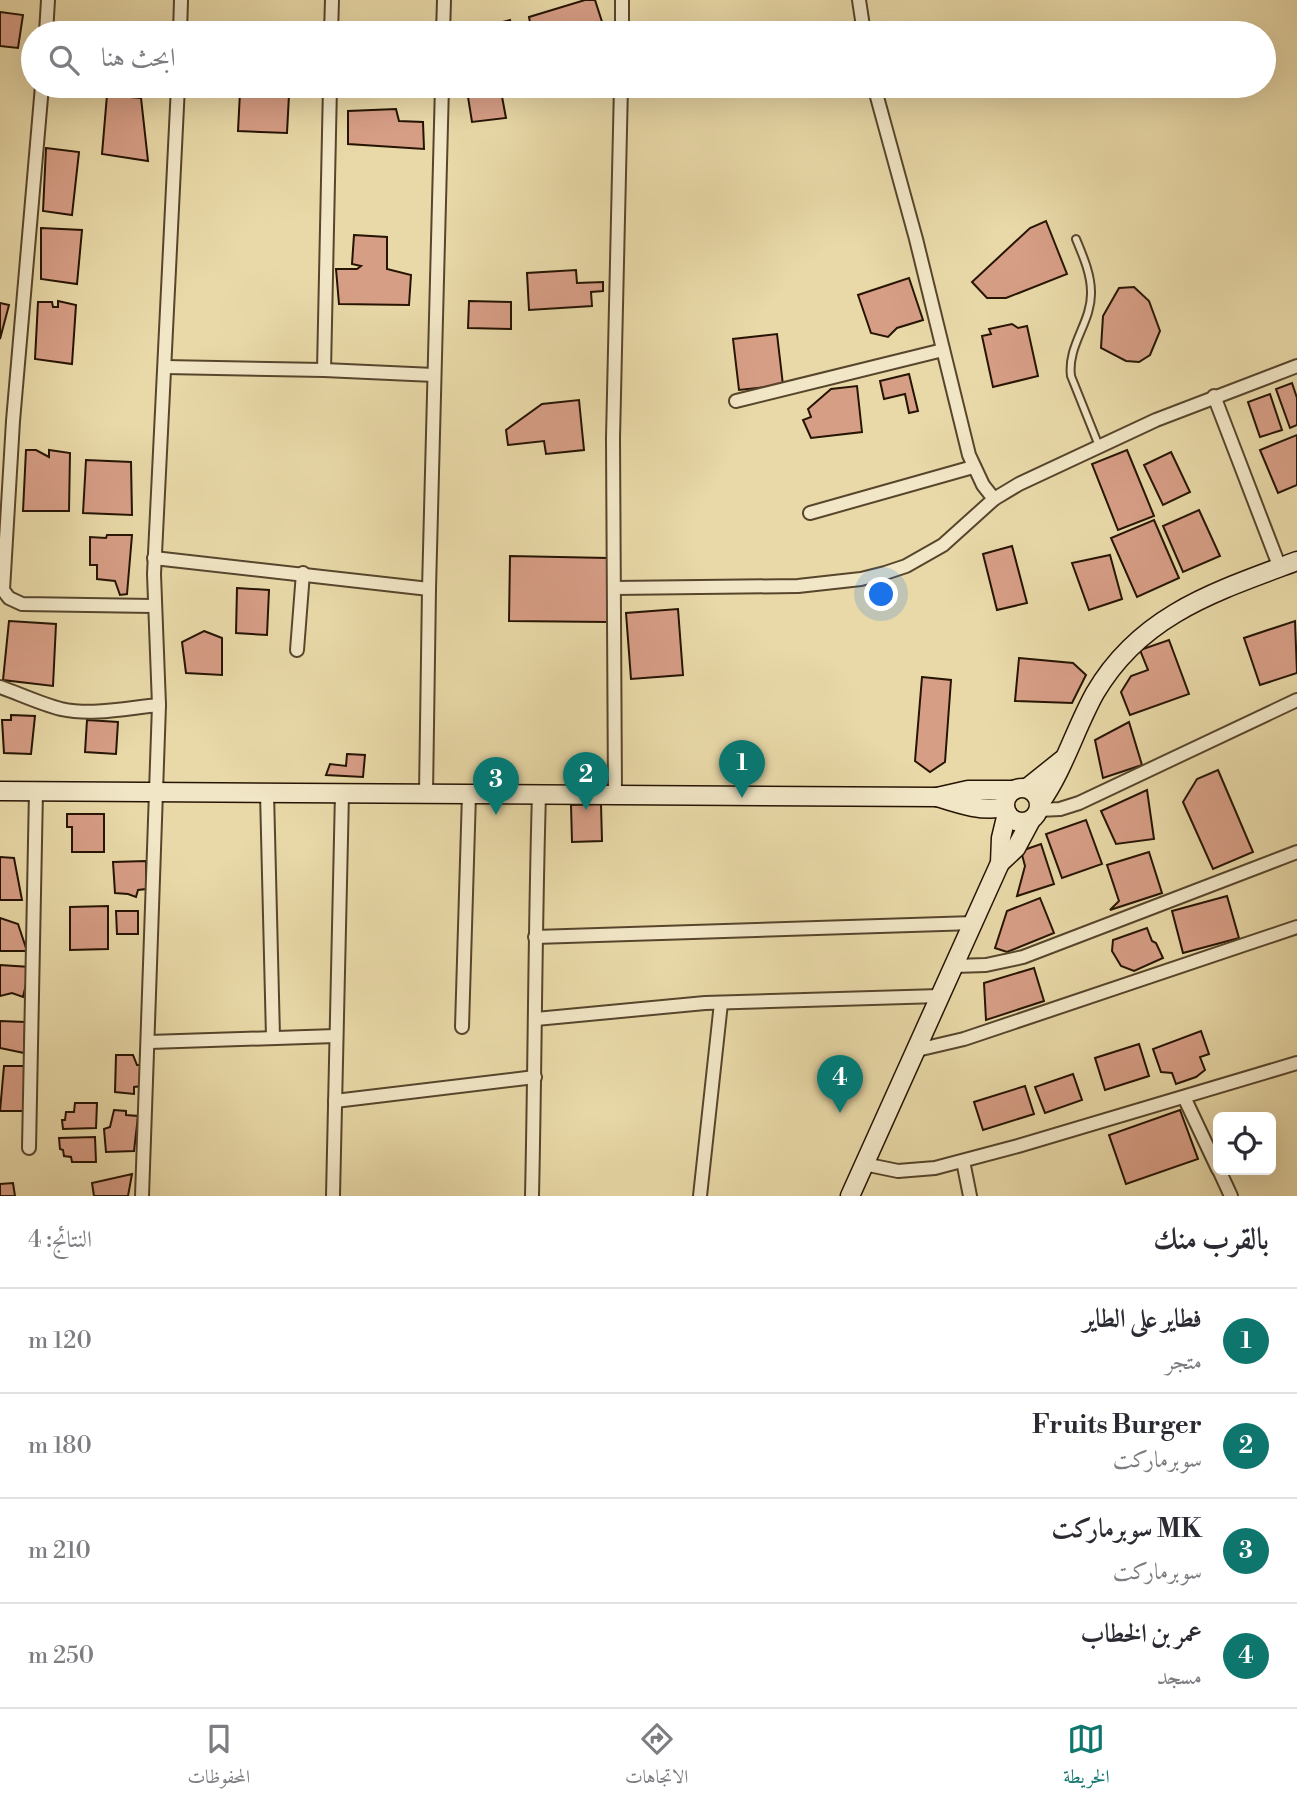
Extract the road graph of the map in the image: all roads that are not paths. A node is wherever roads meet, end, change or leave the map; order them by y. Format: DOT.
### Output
graph roads {
  1 [pos="48,0"];
  2 [pos="181,0"];
  3 [pos="331,0"];
  4 [pos="444,0"];
  5 [pos="622,0"];
  6 [pos="859,0"];
  7 [pos="47,21"];
  8 [pos="180,21"];
  9 [pos="331,21"];
  10 [pos="443,21"];
  11 [pos="622,21"];
  12 [pos="862,21"];
  13 [pos="41,98"];
  14 [pos="177,98"];
  15 [pos="330,98"];
  16 [pos="442,98"];
  17 [pos="621,98"];
  18 [pos="877,98"];
  19 [pos="1076,239"];
  20 [pos="943,349"];
  21 [pos="1297,366"];
  22 [pos="165,367"];
  23 [pos="324,370"];
  24 [pos="434,375"];
  25 [pos="1214,397"];
  26 [pos="736,401"];
  27 [pos="6,420"];
  28 [pos="1099,446"];
  29 [pos="973,467"];
  30 [pos="994,499"];
  31 [pos="810,513"];
  32 [pos="154,558"];
  33 [pos="1288,565"];
  34 [pos="303,573"];
  35 [pos="614,588"];
  36 [pos="429,589"];
  37 [pos="153,606"];
  38 [pos="297,650"];
  39 [pos="0,687"];
  40 [pos="1297,699"];
  41 [pos="159,705"];
  42 [pos="1065,758"];
  43 [pos="1020,789"];
  44 [pos="0,791"];
  45 [pos="36,791"];
  46 [pos="155,792"];
  47 [pos="267,793"];
  48 [pos="342,793"];
  49 [pos="426,794"];
  50 [pos="469,794"];
  51 [pos="539,794"];
  52 [pos="615,795"];
  53 [pos="937,797"];
  54 [pos="1006,810"];
  55 [pos="1036,811"];
  56 [pos="1297,852"];
  57 [pos="1000,863"];
  58 [pos="974,923"];
  59 [pos="1297,927"];
  60 [pos="535,937"];
  61 [pos="954,966"];
  62 [pos="940,996"];
  63 [pos="721,1003"];
  64 [pos="536,1019"];
  65 [pos="462,1027"];
  66 [pos="336,1036"];
  67 [pos="273,1037"];
  68 [pos="149,1042"];
  69 [pos="918,1050"];
  70 [pos="1297,1063"];
  71 [pos="535,1077"];
  72 [pos="1184,1097"];
  73 [pos="335,1101"];
  74 [pos="29,1148"];
  75 [pos="1213,1158"];
  76 [pos="963,1161"];
  77 [pos="864,1164"];
  78 [pos="1221,1175"];
  79 [pos="142,1196"];
  80 [pos="332,1196"];
  81 [pos="533,1196"];
  82 [pos="700,1196"];
  83 [pos="849,1196"];
  84 [pos="970,1196"];
  85 [pos="1231,1196"];
  1 -- 7 [label="street"];
  2 -- 8 [label="street"];
  3 -- 9 [label="street"];
  4 -- 10 [label="street"];
  5 -- 11 [label="street"];
  6 -- 12 [label="street"];
  13 -- 27 [label="street"];
  14 -- 22 [label="street"];
  15 -- 23 [label="street"];
  16 -- 24 [label="street"];
  17 -- 35 [label="street"];
  18 -- 20 [label="street"];
  19 -- 28 [label="lane"];
  20 -- 26 [label="street"];
  20 -- 29 [label="street"];
  21 -- 25 [label="street"];
  22 -- 23 [label="street"];
  22 -- 32 [label="street"];
  23 -- 24 [label="street"];
  24 -- 36 [label="street"];
  25 -- 28 [label="street"];
  25 -- 33 [label="street"];
  27 -- 37 [label="street"];
  28 -- 30 [label="street"];
  29 -- 30 [label="street"];
  29 -- 31 [label="street"];
  30 -- 35 [label="street"];
  32 -- 34 [label="street"];
  32 -- 37 [label="street"];
  33 -- 42 [label="street"];
  34 -- 36 [label="street"];
  34 -- 38 [label="street"];
  35 -- 52 [label="street"];
  36 -- 49 [label="street"];
  37 -- 41 [label="street"];
  39 -- 41 [label="street"];
  40 -- 55 [label="street"];
  41 -- 46 [label="street"];
  42 -- 43 [label="street"];
  42 -- 55 [label="street"];
  43 -- 53 [label="street"];
  43 -- 54 [label="street"];
  43 -- 55 [label="street"];
  44 -- 45 [label="street"];
  45 -- 46 [label="street"];
  45 -- 74 [label="street"];
  46 -- 47 [label="street"];
  46 -- 68 [label="street"];
  47 -- 48 [label="street"];
  47 -- 67 [label="street"];
  48 -- 49 [label="street"];
  48 -- 66 [label="street"];
  49 -- 50 [label="street"];
  50 -- 51 [label="street"];
  50 -- 65 [label="street"];
  51 -- 52 [label="street"];
  51 -- 60 [label="street"];
  52 -- 53 [label="street"];
  53 -- 54 [label="street"];
  54 -- 55 [label="street"];
  54 -- 57 [label="street"];
  55 -- 57 [label="street"];
  56 -- 61 [label="street"];
  57 -- 58 [label="street"];
  58 -- 60 [label="street"];
  58 -- 61 [label="street"];
  59 -- 69 [label="street"];
  60 -- 64 [label="street"];
  61 -- 62 [label="street"];
  62 -- 63 [label="street"];
  62 -- 69 [label="street"];
  63 -- 64 [label="street"];
  63 -- 82 [label="street"];
  64 -- 71 [label="street"];
  66 -- 67 [label="street"];
  66 -- 73 [label="street"];
  67 -- 68 [label="street"];
  68 -- 79 [label="street"];
  69 -- 77 [label="street"];
  70 -- 72 [label="street"];
  71 -- 73 [label="street"];
  71 -- 81 [label="street"];
  72 -- 75 [label="street"];
  72 -- 76 [label="street"];
  73 -- 80 [label="street"];
  76 -- 77 [label="street"];
  76 -- 84 [label="street"];
  77 -- 83 [label="street"];
  78 -- 85 [label="street"];
}
